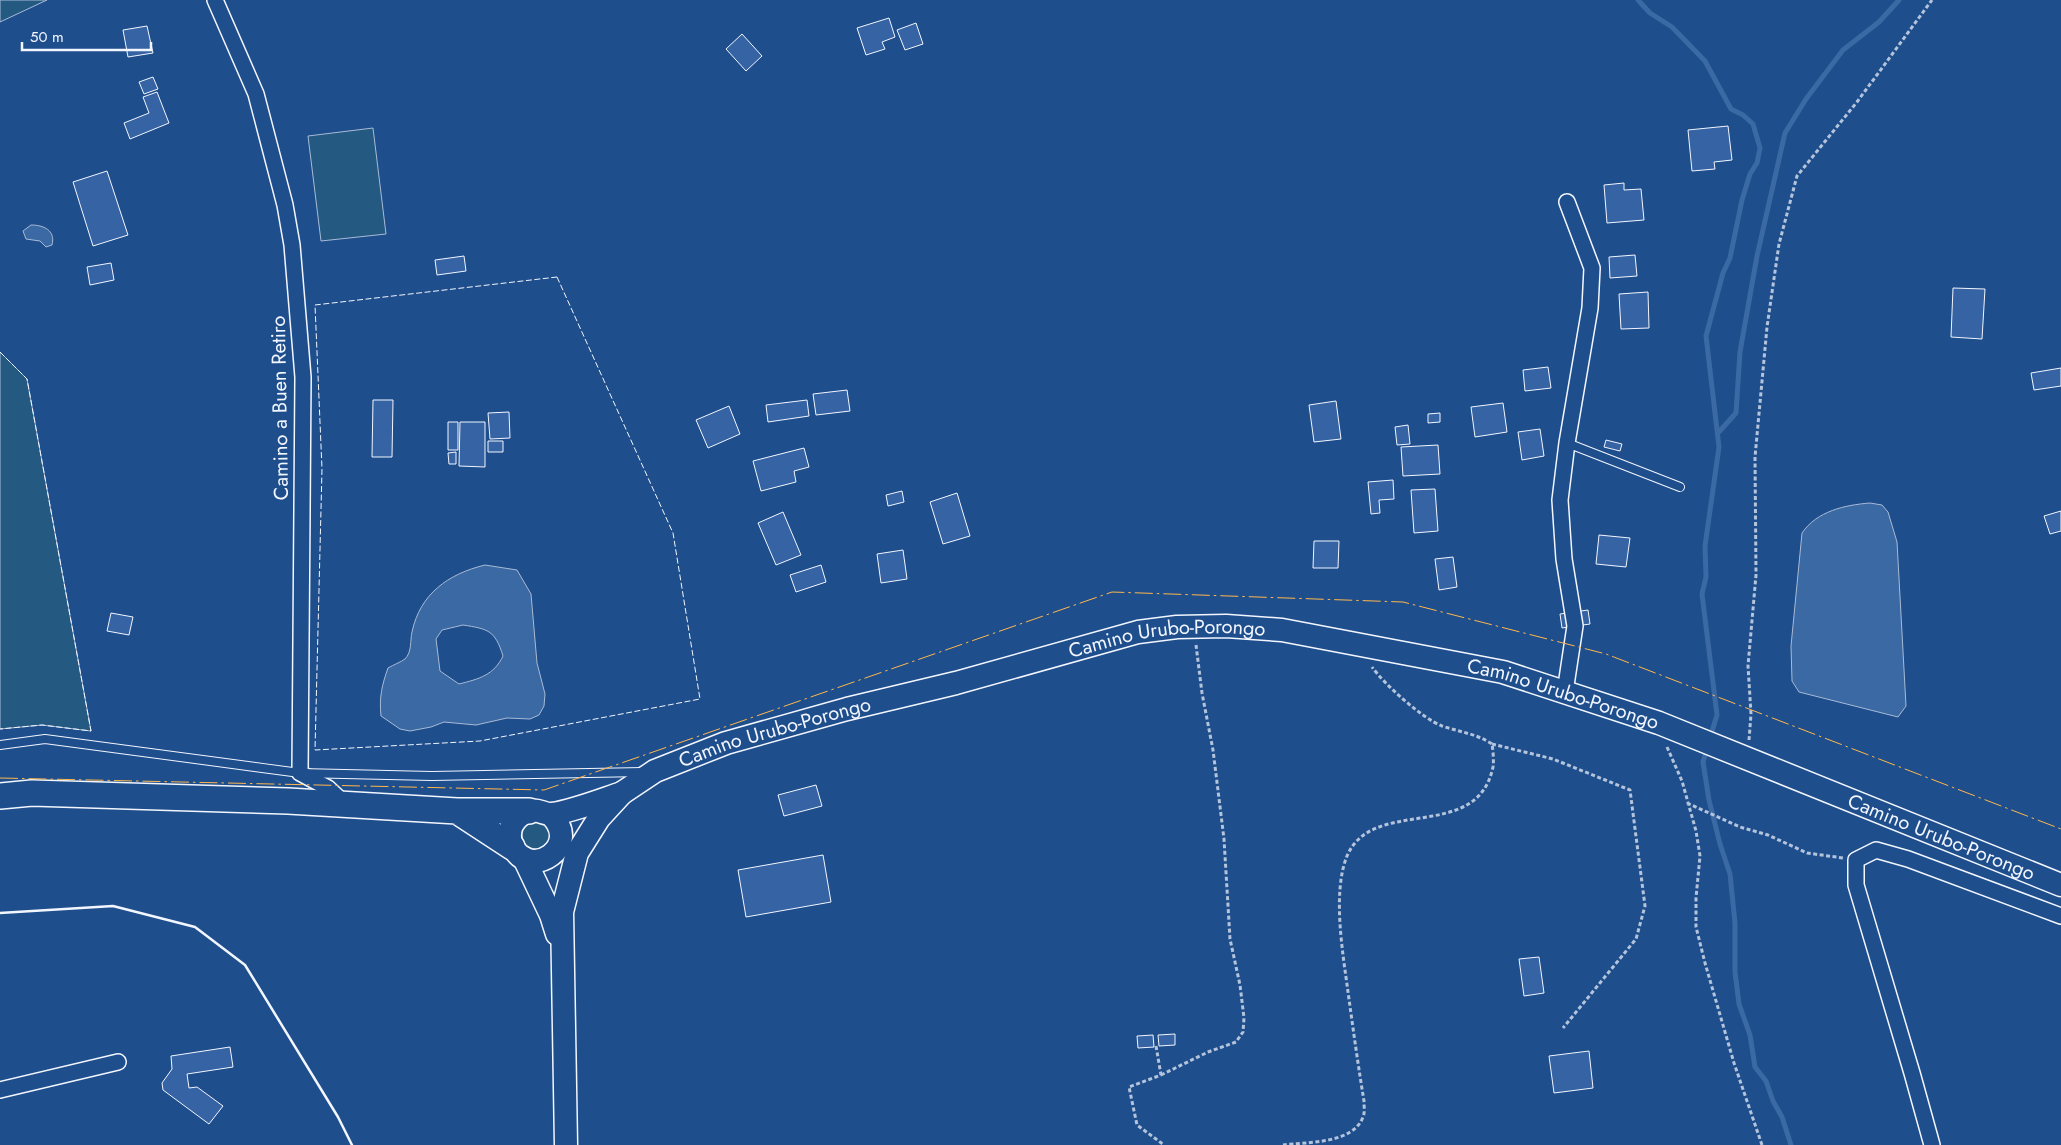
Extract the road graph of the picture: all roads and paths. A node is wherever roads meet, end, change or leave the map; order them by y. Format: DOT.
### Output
graph roads {
  1 [pos="215,0"];
  2 [pos="1932,0"];
  3 [pos="1567,202"];
  4 [pos="1567,443"];
  5 [pos="1680,488"];
  6 [pos="1193,627"];
  7 [pos="1355,644"];
  8 [pos="1565,692"];
  9 [pos="1659,723"];
  10 [pos="1492,744"];
  11 [pos="0,746"];
  12 [pos="1742,756"];
  13 [pos="655,771"];
  14 [pos="300,773"];
  15 [pos="622,793"];
  16 [pos="0,796"];
  17 [pos="1688,803"];
  18 [pos="345,804"];
  19 [pos="457,810"];
  20 [pos="540,812"];
  21 [pos="558,849"];
  22 [pos="518,853"];
  23 [pos="1856,860"];
  24 [pos="2061,885"];
  25 [pos="562,912"];
  26 [pos="2061,916"];
  27 [pos="562,949"];
  28 [pos="1563,1028"];
  29 [pos="1156,1046"];
  30 [pos="118,1062"];
  31 [pos="1161,1075"];
  32 [pos="0,1090"];
  33 [pos="566,1145"];
  34 [pos="1164,1145"];
  35 [pos="1283,1145"];
  36 [pos="1762,1145"];
  37 [pos="1932,1145"];
  1 -- 14 [label="street, Camino a Buen Retiro"];
  2 -- 12 [label="path"];
  3 -- 4 [label="street"];
  4 -- 5 [label="lane"];
  4 -- 8 [label="street"];
  6 -- 7 [label="main road, Camino Urubo-Porongo"];
  6 -- 13 [label="main road, Camino Urubo-Porongo"];
  6 -- 31 [label="path"];
  7 -- 8 [label="main road, Camino Urubo-Porongo"];
  7 -- 10 [label="path"];
  8 -- 9 [label="main road, Camino Urubo-Porongo"];
  9 -- 12 [label="main road, Camino Urubo-Porongo"];
  9 -- 17 [label="path"];
  10 -- 28 [label="path"];
  10 -- 35 [label="path"];
  11 -- 14 [label="lane"];
  12 -- 24 [label="main road, Camino Urubo-Porongo"];
  13 -- 14 [label="lane"];
  13 -- 15 [label="main road, Camino Urubo-Porongo"];
  14 -- 18 [label="street"];
  15 -- 20 [label="main road"];
  15 -- 25 [label="main road, Camino Urubo-Porongo"];
  16 -- 18 [label="main road"];
  17 -- 23 [label="path"];
  17 -- 36 [label="path"];
  18 -- 19 [label="main road"];
  19 -- 20 [label="main road"];
  19 -- 22 [label="main road"];
  20 -- 21 [label="main road"];
  20 -- 22 [label="main road"];
  21 -- 22 [label="main road"];
  21 -- 25 [label="main road"];
  22 -- 27 [label="main road"];
  23 -- 26 [label="street"];
  23 -- 37 [label="street"];
  25 -- 27 [label="main road, Camino Urubo-Porongo"];
  27 -- 33 [label="main road, Camino Urubo-Porongo"];
  29 -- 31 [label="path"];
  30 -- 32 [label="street"];
  31 -- 34 [label="path"];
}
